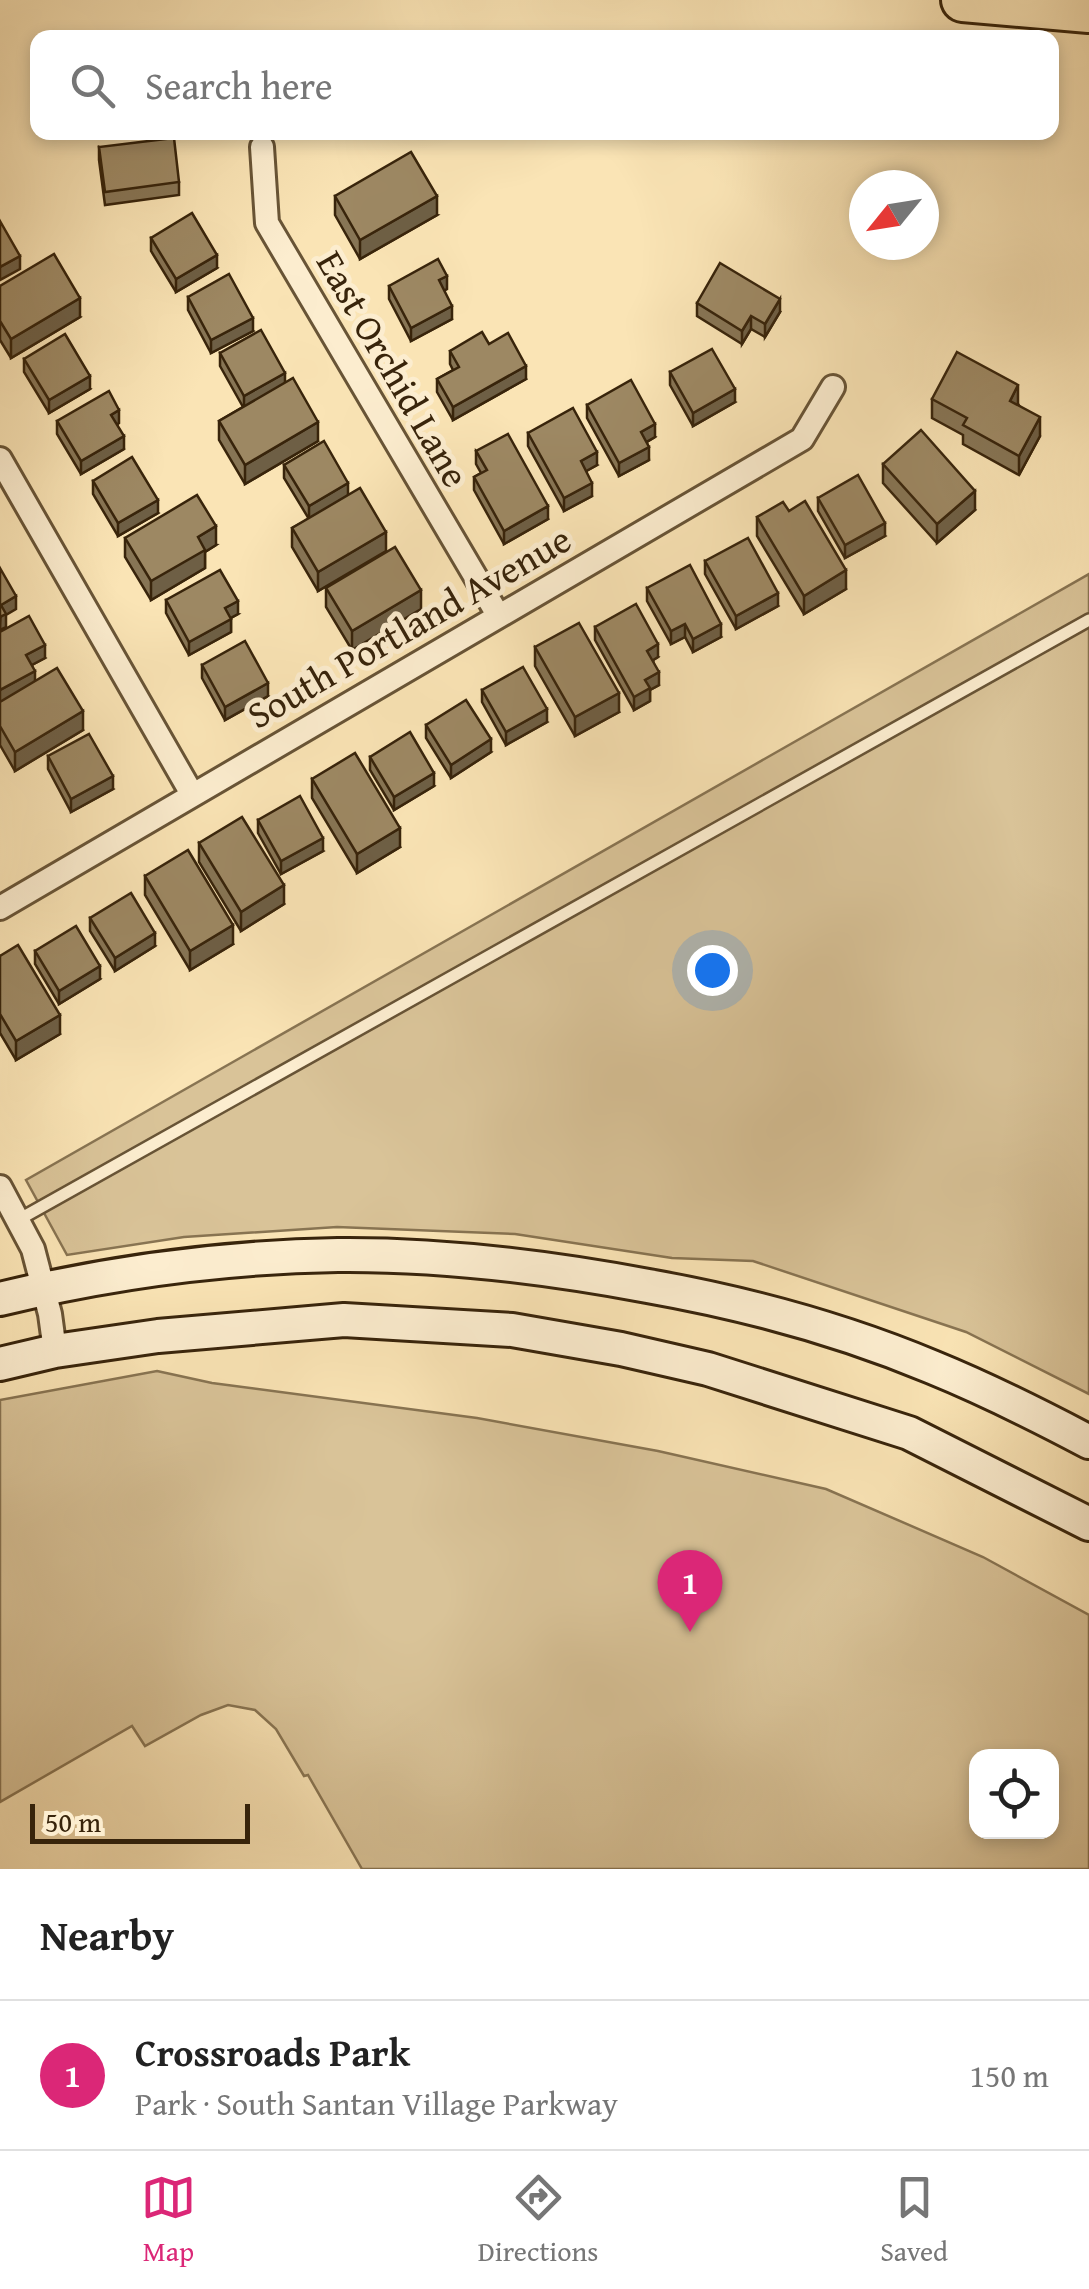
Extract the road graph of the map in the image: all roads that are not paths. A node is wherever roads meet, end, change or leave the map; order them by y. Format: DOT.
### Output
graph roads {
  1 [pos="963,0"];
  2 [pos="1089,11"];
  3 [pos="262,147"];
  4 [pos="834,387"];
  5 [pos="0,460"];
  6 [pos="498,615"];
  7 [pos="1089,620"];
  8 [pos="192,794"];
  9 [pos="0,908"];
  10 [pos="0,1187"];
  11 [pos="18,1220"];
  12 [pos="43,1288"];
  13 [pos="0,1298"];
  14 [pos="55,1351"];
  15 [pos="0,1364"];
  16 [pos="1089,1442"];
  17 [pos="1089,1524"];
  1 -- 2 [label="highway"];
  3 -- 6 [label="street, East Orchid Lane"];
  4 -- 6 [label="street, South Portland Avenue"];
  5 -- 8 [label="street"];
  6 -- 8 [label="street, South Portland Avenue"];
  7 -- 11 [label="lane"];
  8 -- 9 [label="street, South Portland Avenue"];
  10 -- 11 [label="street"];
  11 -- 12 [label="street"];
  12 -- 13 [label="main road"];
  12 -- 14 [label="street"];
  12 -- 16 [label="main road"];
  14 -- 15 [label="main road"];
  14 -- 17 [label="main road"];
}
